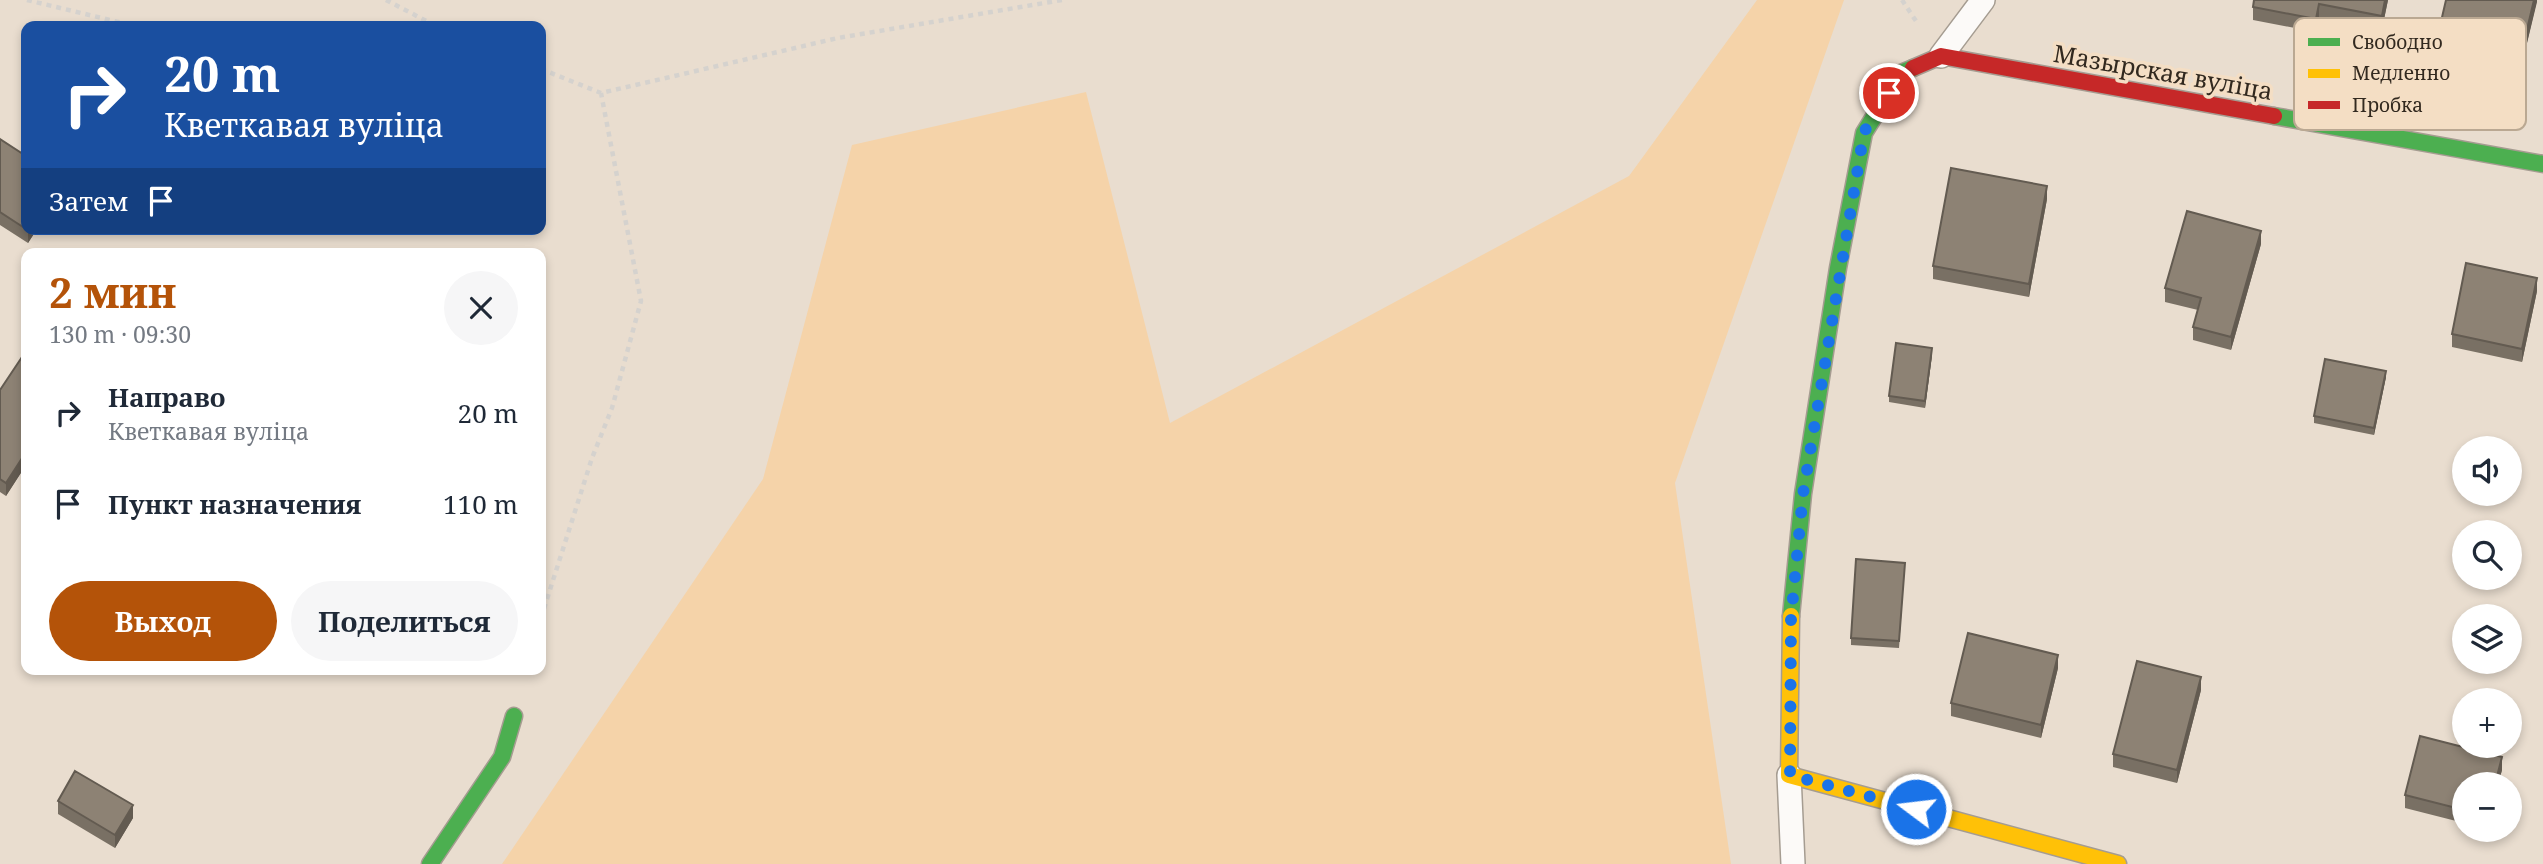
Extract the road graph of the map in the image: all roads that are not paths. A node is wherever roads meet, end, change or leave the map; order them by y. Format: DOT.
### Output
graph roads {
  1 [pos="1983,0"];
  2 [pos="1941,57"];
  3 [pos="2294,120"];
  4 [pos="2352,130"];
  5 [pos="2543,164"];
  6 [pos="514,716"];
  7 [pos="1790,775"];
  8 [pos="430,864"];
  9 [pos="1793,864"];
  10 [pos="2118,864"];
  1 -- 2 [label="lane"];
  2 -- 3 [label="street, Мазырская вуліца"];
  2 -- 7 [label="street"];
  4 -- 5 [label="street, Мазырская вуліца"];
  6 -- 8 [label="street"];
  7 -- 9 [label="lane"];
  7 -- 10 [label="street"];
}
